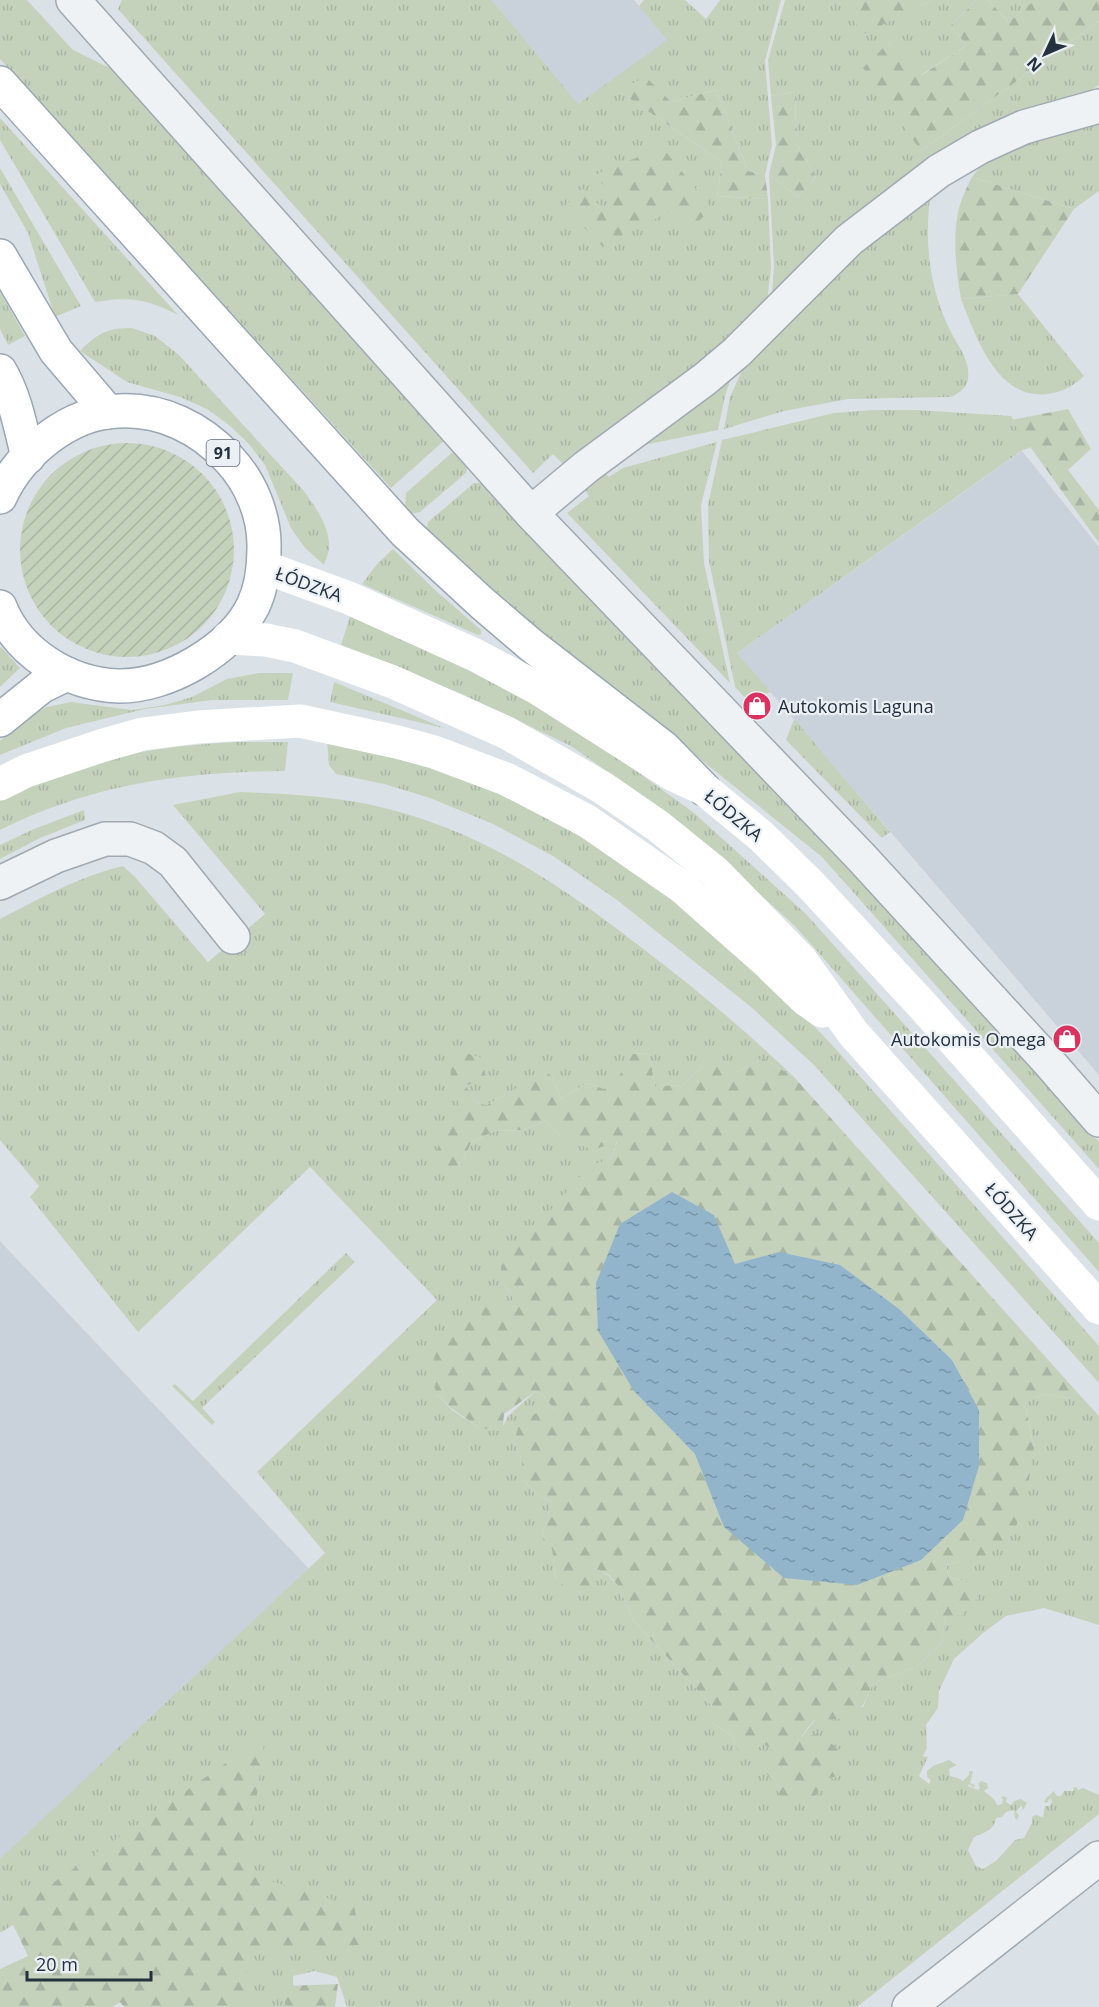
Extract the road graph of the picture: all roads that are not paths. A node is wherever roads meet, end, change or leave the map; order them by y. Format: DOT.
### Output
graph roads {
  1 [pos="73,0"];
  2 [pos="0,83"];
  3 [pos="1099,106"];
  4 [pos="0,256"];
  5 [pos="0,371"];
  6 [pos="108,412"];
  7 [pos="28,457"];
  8 [pos="0,497"];
  9 [pos="531,513"];
  10 [pos="264,567"];
  11 [pos="0,607"];
  12 [pos="228,638"];
  13 [pos="67,674"];
  14 [pos="0,720"];
  15 [pos="0,784"];
  16 [pos="704,789"];
  17 [pos="0,883"];
  18 [pos="233,937"];
  19 [pos="853,1033"];
  20 [pos="1099,1120"];
  21 [pos="1099,1204"];
  22 [pos="1099,1308"];
  23 [pos="1099,1858"];
  24 [pos="909,2007"];
  1 -- 9 [label="street"];
  2 -- 16 [label="main road"];
  3 -- 9 [label="street"];
  4 -- 6 [label="main road"];
  5 -- 7 [label="main road"];
  6 -- 7 [label="main road, 91"];
  6 -- 10 [label="main road, 91"];
  7 -- 8 [label="main road, 91"];
  9 -- 20 [label="street"];
  10 -- 12 [label="main road, 91"];
  10 -- 16 [label="main road, ŁÓDZKA"];
  11 -- 13 [label="main road, 91"];
  12 -- 13 [label="main road, 91"];
  12 -- 19 [label="main road, ŁÓDZKA"];
  13 -- 14 [label="main road"];
  15 -- 19 [label="main road, ŁÓDZKA"];
  16 -- 21 [label="main road, ŁÓDZKA"];
  17 -- 18 [label="street"];
  19 -- 22 [label="main road, ŁÓDZKA"];
  23 -- 24 [label="street"];
}
